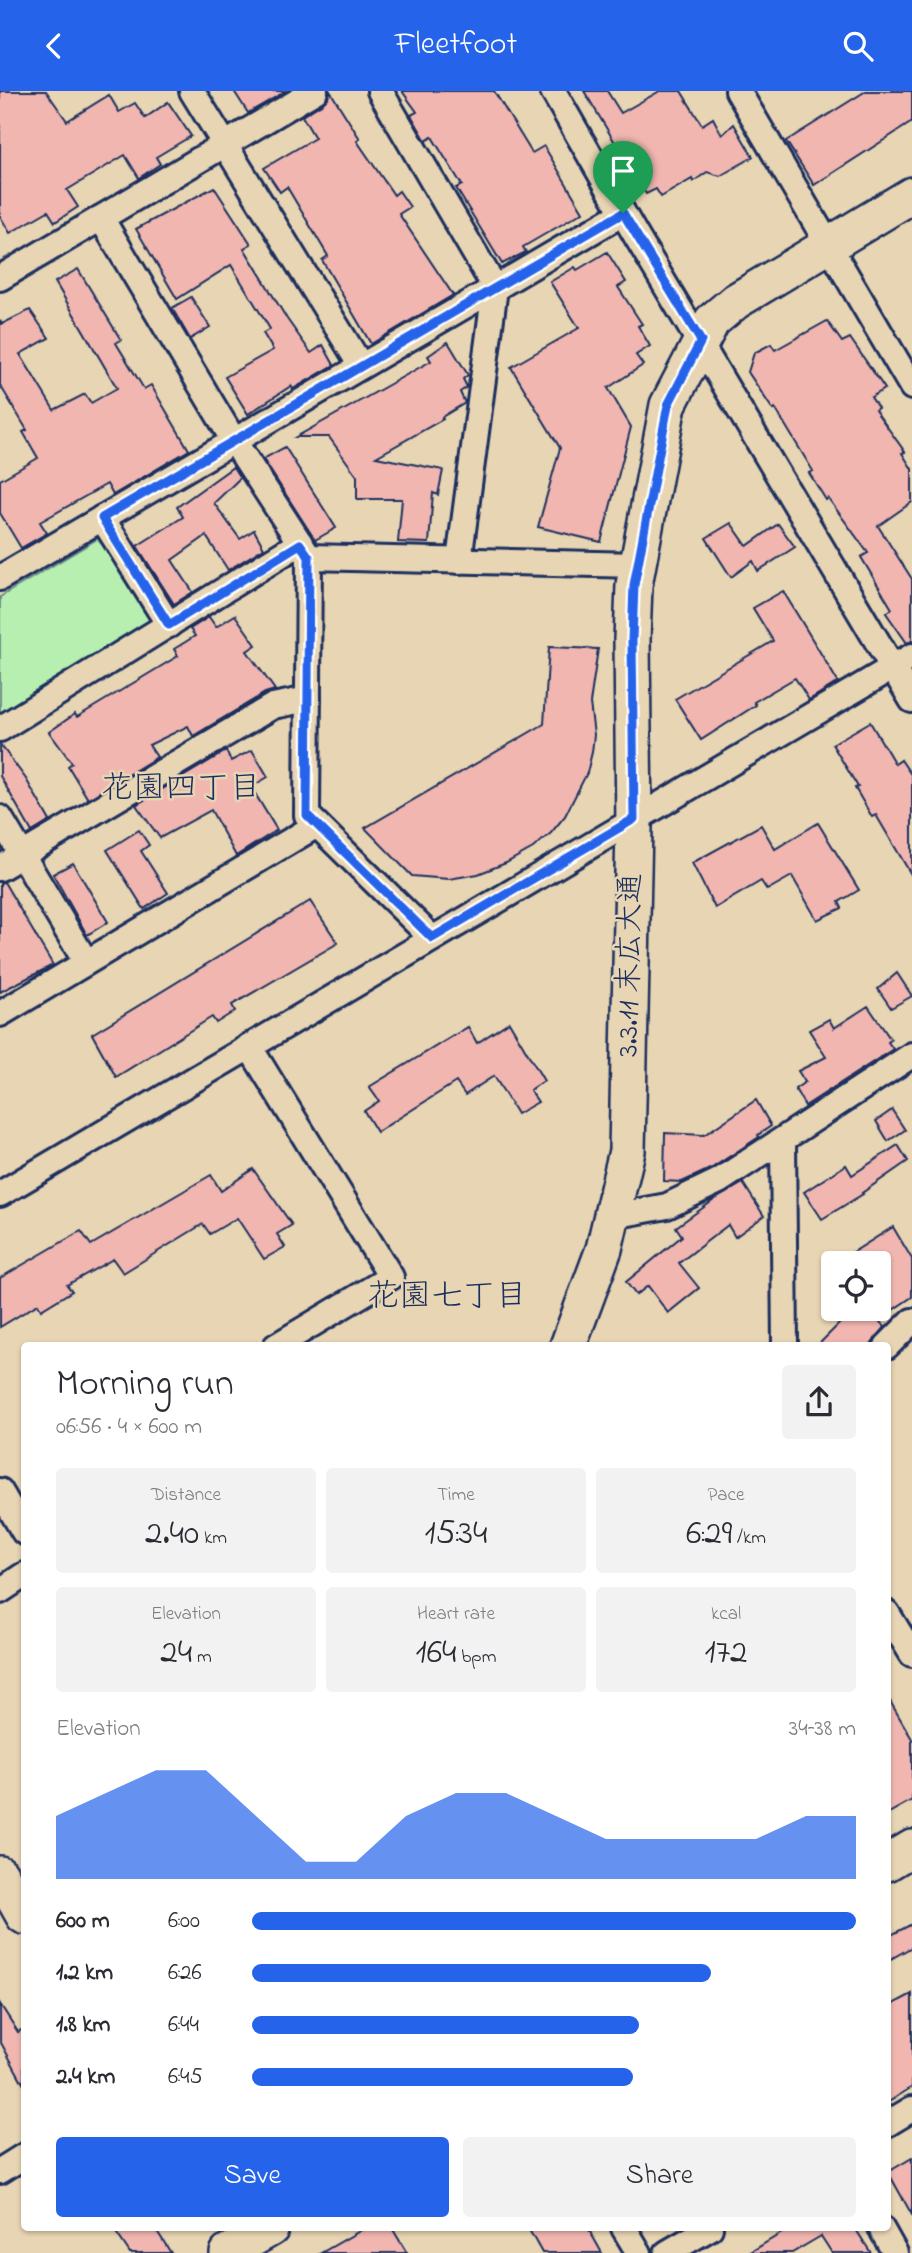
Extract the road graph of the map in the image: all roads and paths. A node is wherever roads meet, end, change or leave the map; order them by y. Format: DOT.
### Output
graph roads {
  1 [pos="192,91"];
  2 [pos="314,91"];
  3 [pos="380,91"];
  4 [pos="553,91"];
  5 [pos="738,91"];
  6 [pos="224,144"];
  7 [pos="912,195"];
  8 [pos="623,213"];
  9 [pos="101,218"];
  10 [pos="827,246"];
  11 [pos="0,278"];
  12 [pos="495,288"];
  13 [pos="701,341"];
  14 [pos="361,366"];
  15 [pos="912,387"];
  16 [pos="234,441"];
  17 [pos="102,518"];
  18 [pos="305,550"];
  19 [pos="459,561"];
  20 [pos="638,565"];
  21 [pos="3,570"];
  22 [pos="169,625"];
  23 [pos="902,662"];
  24 [pos="308,699"];
  25 [pos="912,700"];
  26 [pos="0,729"];
  27 [pos="0,818"];
  28 [pos="634,819"];
  29 [pos="317,825"];
  30 [pos="22,855"];
  31 [pos="0,868"];
  32 [pos="432,938"];
  33 [pos="86,963"];
  34 [pos="0,1014"];
  35 [pos="249,1047"];
  36 [pos="912,1055"];
  37 [pos="783,1140"];
  38 [pos="0,1194"];
  39 [pos="612,1216"];
  40 [pos="912,1321"];
  41 [pos="283,1342"];
  42 [pos="569,1342"];
  43 [pos="785,1342"];
  44 [pos="891,1342"];
  45 [pos="11,1497"];
  46 [pos="21,1524"];
  47 [pos="21,1577"];
  48 [pos="0,1591"];
  49 [pos="912,1848"];
  50 [pos="891,1861"];
  51 [pos="0,1874"];
  52 [pos="21,1911"];
  53 [pos="912,2109"];
  54 [pos="891,2122"];
  55 [pos="21,2159"];
  56 [pos="0,2171"];
  57 [pos="213,2231"];
  58 [pos="266,2231"];
  59 [pos="626,2231"];
  60 [pos="705,2231"];
  61 [pos="883,2231"];
  62 [pos="227,2253"];
  63 [pos="639,2253"];
  64 [pos="667,2253"];
  65 [pos="895,2253"];
  1 -- 6 [label="street"];
  2 -- 6 [label="street"];
  3 -- 12 [label="street"];
  4 -- 8 [label="street"];
  5 -- 10 [label="street"];
  6 -- 9 [label="street"];
  6 -- 14 [label="street"];
  7 -- 10 [label="street, 3.3.11 末広大通"];
  8 -- 12 [label="street"];
  8 -- 13 [label="street"];
  9 -- 11 [label="street"];
  9 -- 16 [label="street"];
  10 -- 13 [label="street, 3.3.11 末広大通"];
  10 -- 15 [label="street"];
  12 -- 14 [label="street"];
  12 -- 19 [label="street"];
  13 -- 20 [label="street, 3.3.11 末広大通"];
  13 -- 23 [label="street"];
  14 -- 16 [label="street"];
  16 -- 17 [label="street"];
  16 -- 18 [label="street"];
  17 -- 21 [label="street"];
  17 -- 22 [label="street"];
  18 -- 19 [label="street"];
  18 -- 22 [label="street"];
  18 -- 24 [label="street"];
  19 -- 20 [label="street"];
  20 -- 28 [label="street, 3.3.11 末広大通"];
  22 -- 26 [label="street"];
  23 -- 25 [label="street"];
  23 -- 28 [label="street"];
  24 -- 29 [label="street"];
  24 -- 30 [label="street"];
  27 -- 30 [label="street"];
  28 -- 32 [label="street"];
  28 -- 39 [label="street, 3.3.11 末広大通"];
  29 -- 32 [label="street"];
  29 -- 33 [label="street"];
  30 -- 31 [label="street"];
  30 -- 33 [label="street"];
  32 -- 35 [label="street"];
  33 -- 34 [label="street"];
  35 -- 38 [label="street"];
  35 -- 41 [label="street"];
  36 -- 37 [label="street"];
  37 -- 39 [label="street"];
  37 -- 43 [label="street"];
  39 -- 42 [label="street, 3.3.11 末広大通"];
  40 -- 44 [label="street"];
  45 -- 46 [label="street"];
  47 -- 48 [label="street"];
  49 -- 50 [label="street"];
  51 -- 52 [label="street"];
  53 -- 54 [label="street"];
  55 -- 56 [label="street"];
  57 -- 62 [label="street"];
  58 -- 62 [label="street"];
  59 -- 63 [label="street"];
  60 -- 64 [label="street"];
  61 -- 65 [label="street"];
}
